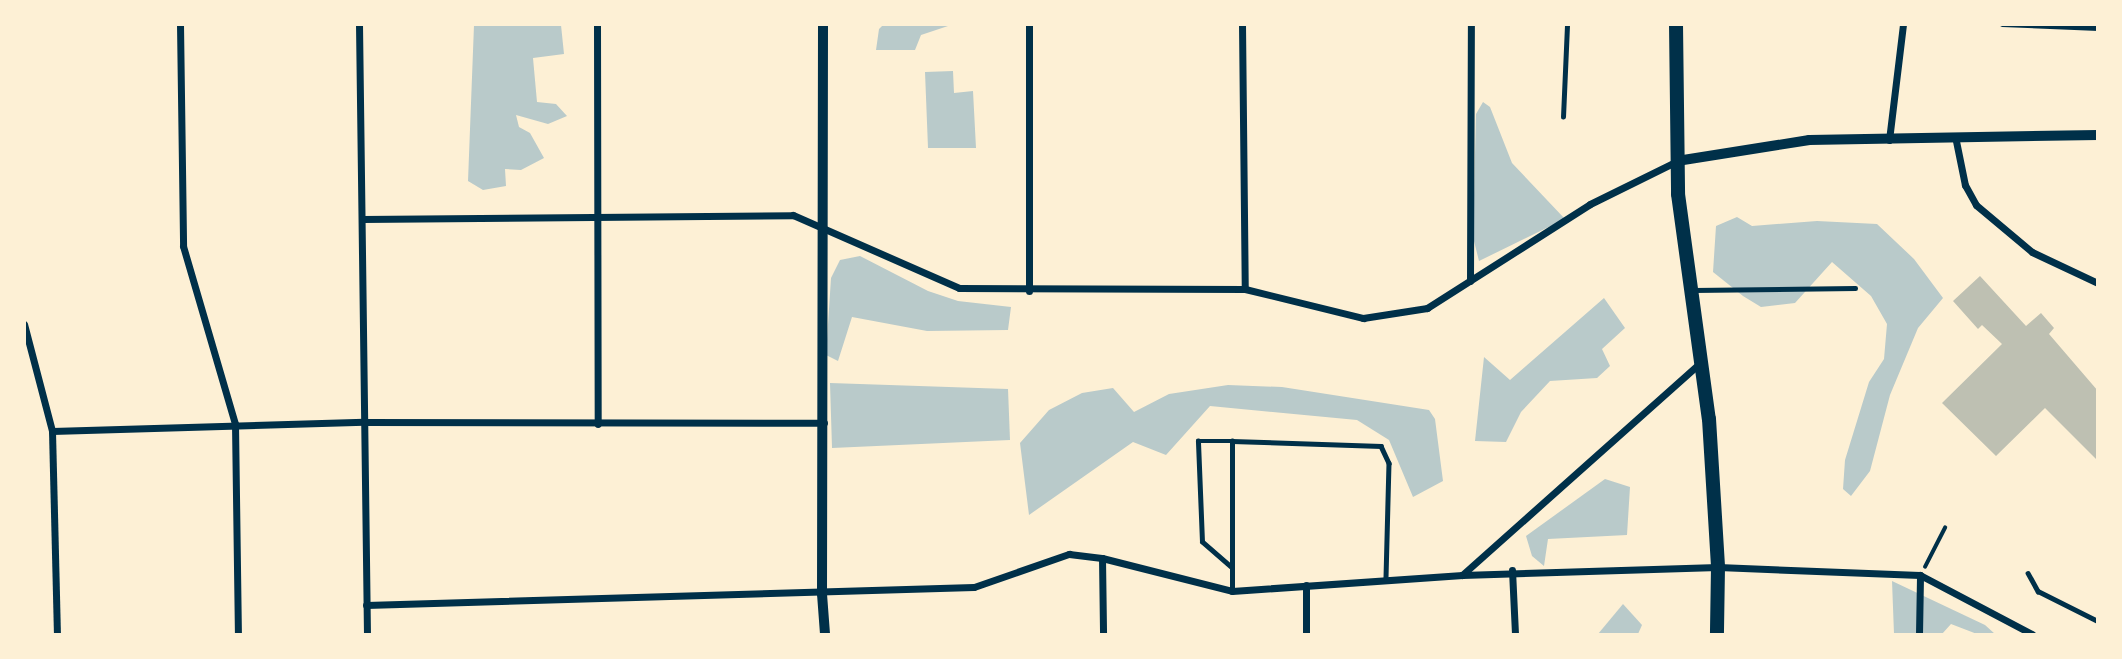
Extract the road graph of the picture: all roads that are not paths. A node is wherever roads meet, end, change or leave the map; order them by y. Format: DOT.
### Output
graph roads {
  1 [pos="180,24"];
  2 [pos="359,24"];
  3 [pos="597,24"];
  4 [pos="823,24"];
  5 [pos="1029,24"];
  6 [pos="1242,24"];
  7 [pos="1471,24"];
  8 [pos="1567,24"];
  9 [pos="1676,24"];
  10 [pos="1903,24"];
  11 [pos="2002,24"];
  12 [pos="2098,28"];
  13 [pos="1563,117"];
  14 [pos="2098,135"];
  15 [pos="1955,136"];
  16 [pos="1889,141"];
  17 [pos="1677,161"];
  18 [pos="598,218"];
  19 [pos="362,219"];
  20 [pos="824,229"];
  21 [pos="1470,281"];
  22 [pos="2098,283"];
  23 [pos="1855,288"];
  24 [pos="1245,289"];
  25 [pos="1692,290"];
  26 [pos="1029,291"];
  27 [pos="24,324"];
  28 [pos="1701,361"];
  29 [pos="364,422"];
  30 [pos="825,423"];
  31 [pos="235,424"];
  32 [pos="598,424"];
  33 [pos="52,431"];
  34 [pos="1232,441"];
  35 [pos="1102,558"];
  36 [pos="1718,566"];
  37 [pos="1232,567"];
  38 [pos="1513,570"];
  39 [pos="2028,573"];
  40 [pos="1462,575"];
  41 [pos="1920,575"];
  42 [pos="1387,580"];
  43 [pos="1307,585"];
  44 [pos="1232,591"];
  45 [pos="822,594"];
  46 [pos="366,605"];
  47 [pos="2098,621"];
  48 [pos="57,635"];
  49 [pos="238,635"];
  50 [pos="367,635"];
  51 [pos="825,635"];
  52 [pos="1103,635"];
  53 [pos="1306,635"];
  54 [pos="1515,635"];
  55 [pos="1717,635"];
  56 [pos="1919,635"];
  57 [pos="2032,635"];
  1 -- 31 [label="street"];
  2 -- 19 [label="street"];
  3 -- 18 [label="street"];
  4 -- 20 [label="street"];
  5 -- 26 [label="street"];
  6 -- 24 [label="street"];
  7 -- 21 [label="street"];
  8 -- 13 [label="lane"];
  9 -- 17 [label="main road"];
  10 -- 16 [label="street"];
  11 -- 12 [label="lane"];
  14 -- 15 [label="street"];
  15 -- 16 [label="street"];
  15 -- 22 [label="street"];
  16 -- 17 [label="street"];
  17 -- 21 [label="street"];
  17 -- 25 [label="main road"];
  18 -- 19 [label="street"];
  18 -- 20 [label="street"];
  18 -- 32 [label="street"];
  19 -- 29 [label="street"];
  20 -- 26 [label="street"];
  20 -- 30 [label="street"];
  21 -- 24 [label="street"];
  23 -- 25 [label="lane"];
  24 -- 26 [label="street"];
  25 -- 28 [label="main road"];
  27 -- 33 [label="street"];
  28 -- 36 [label="main road"];
  28 -- 40 [label="street"];
  29 -- 31 [label="street"];
  29 -- 32 [label="street"];
  29 -- 46 [label="street"];
  30 -- 32 [label="street"];
  30 -- 45 [label="street"];
  31 -- 33 [label="street"];
  31 -- 49 [label="street"];
  33 -- 48 [label="street"];
  34 -- 37 [label="lane"];
  34 -- 37 [label="lane"];
  34 -- 42 [label="lane"];
  35 -- 44 [label="street"];
  35 -- 45 [label="street"];
  35 -- 52 [label="street"];
  36 -- 38 [label="street"];
  36 -- 41 [label="street"];
  36 -- 55 [label="main road"];
  37 -- 44 [label="lane"];
  38 -- 40 [label="street"];
  38 -- 54 [label="street"];
  39 -- 47 [label="lane"];
  40 -- 42 [label="street"];
  41 -- 56 [label="street"];
  41 -- 57 [label="street"];
  42 -- 43 [label="street"];
  43 -- 44 [label="street"];
  43 -- 53 [label="street"];
  45 -- 46 [label="street"];
  45 -- 51 [label="street"];
  46 -- 50 [label="street"];
}
